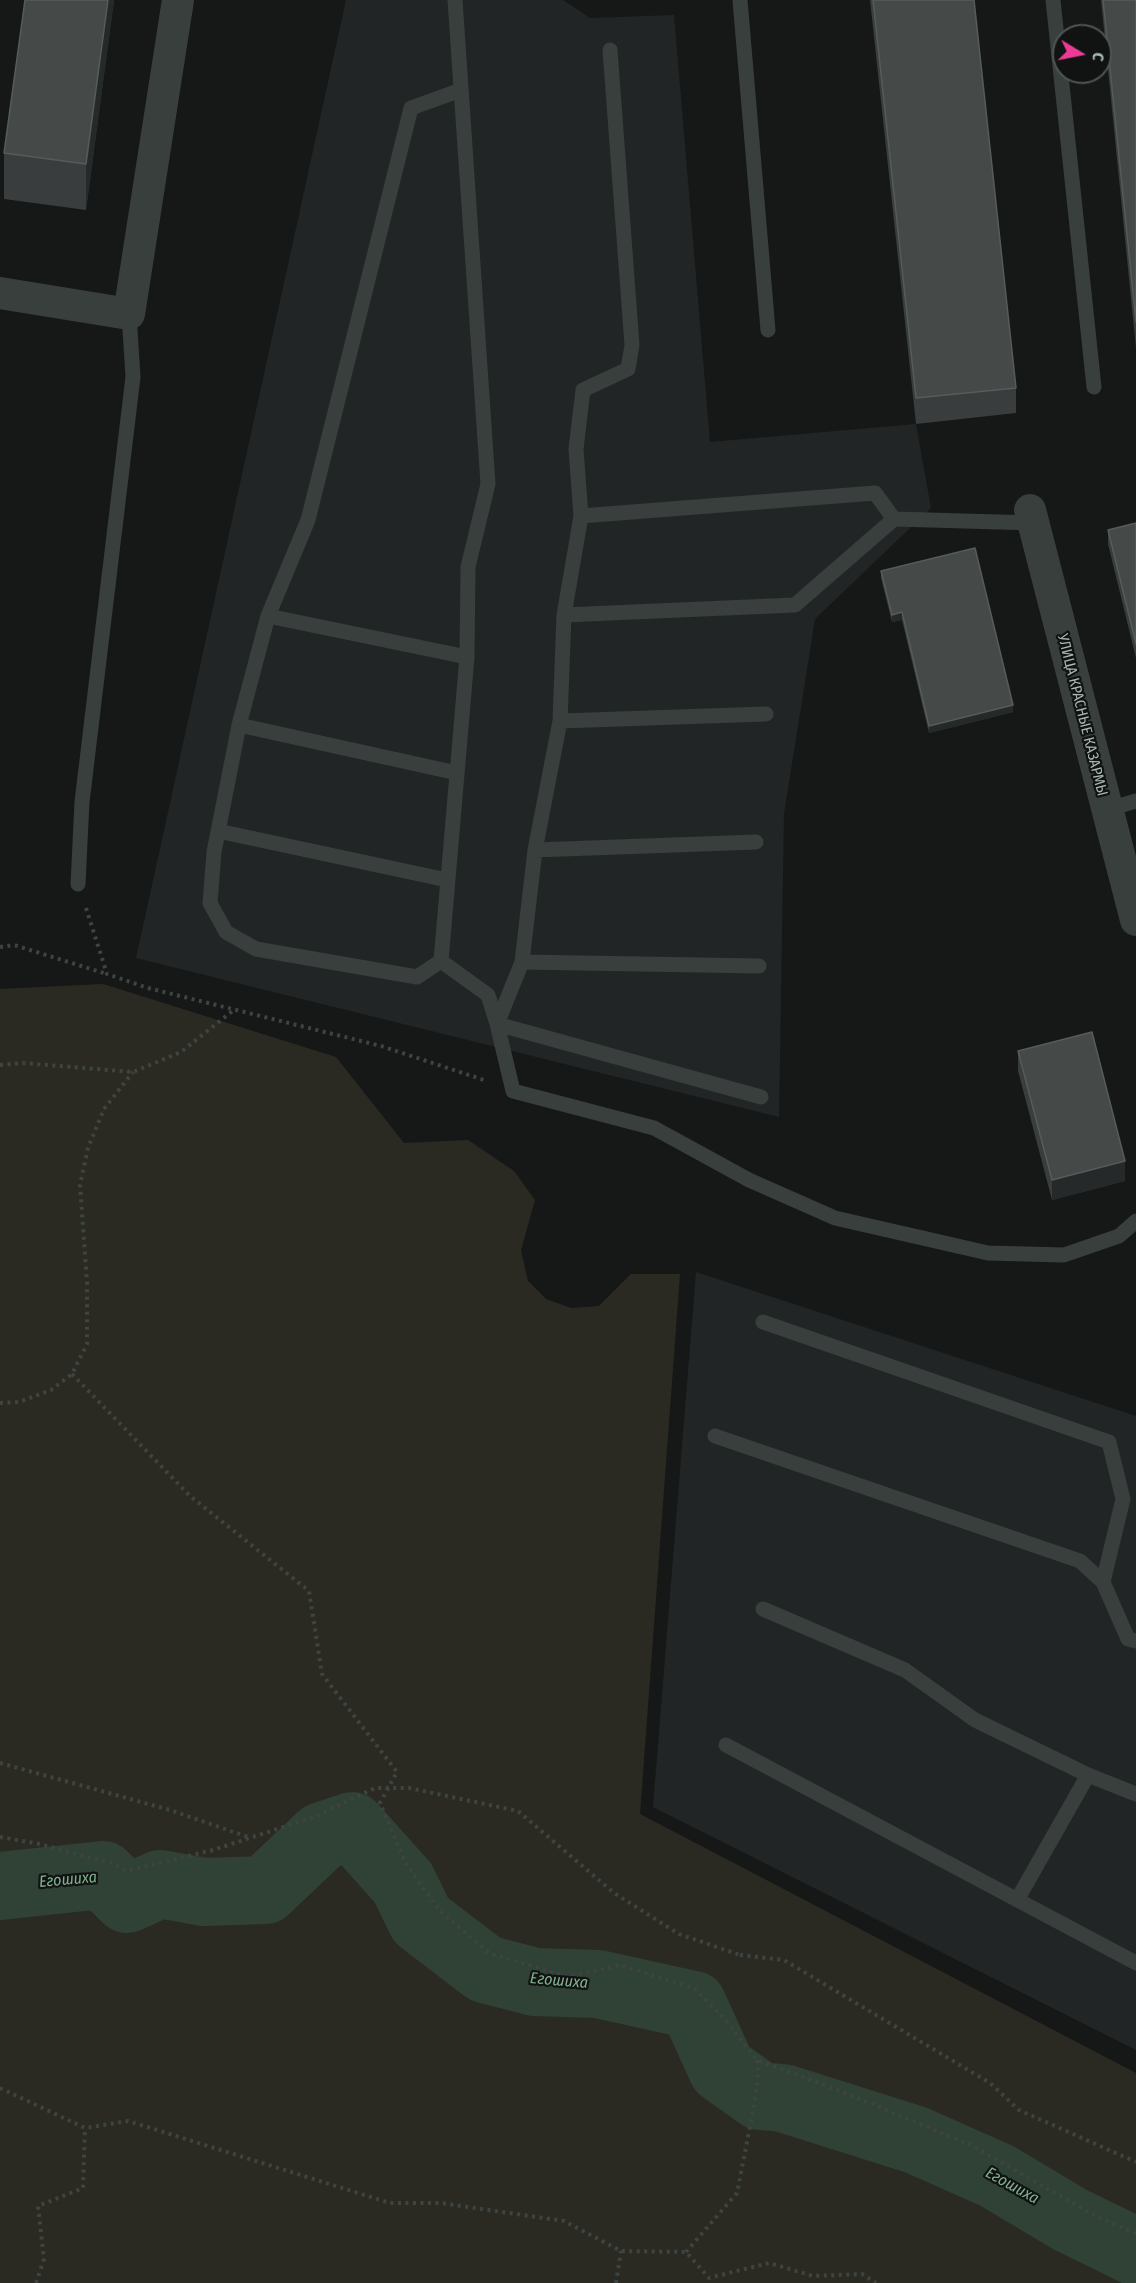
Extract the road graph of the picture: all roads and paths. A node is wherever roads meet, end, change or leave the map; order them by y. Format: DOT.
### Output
graph roads {
  1 [pos="178,0"];
  2 [pos="455,0"];
  3 [pos="740,0"];
  4 [pos="1053,0"];
  5 [pos="610,50"];
  6 [pos="461,90"];
  7 [pos="0,293"];
  8 [pos="129,314"];
  9 [pos="768,330"];
  10 [pos="1094,387"];
  11 [pos="581,516"];
  12 [pos="1032,517"];
  13 [pos="894,519"];
  14 [pos="564,615"];
  15 [pos="268,616"];
  16 [pos="467,657"];
  17 [pos="766,714"];
  18 [pos="560,721"];
  19 [pos="239,724"];
  20 [pos="457,773"];
  21 [pos="1136,801"];
  22 [pos="1106,810"];
  23 [pos="218,831"];
  24 [pos="756,842"];
  25 [pos="535,850"];
  26 [pos="447,880"];
  27 [pos="78,885"];
  28 [pos="1136,920"];
  29 [pos="0,947"];
  30 [pos="441,961"];
  31 [pos="522,962"];
  32 [pos="759,966"];
  33 [pos="107,974"];
  34 [pos="236,1009"];
  35 [pos="497,1024"];
  36 [pos="0,1065"];
  37 [pos="133,1072"];
  38 [pos="513,1091"];
  39 [pos="761,1097"];
  40 [pos="1136,1221"];
  41 [pos="763,1322"];
  42 [pos="72,1374"];
  43 [pos="0,1403"];
  44 [pos="715,1436"];
  45 [pos="1103,1582"];
  46 [pos="763,1609"];
  47 [pos="1136,1641"];
  48 [pos="726,1744"];
  49 [pos="0,1763"];
  50 [pos="1088,1775"];
  51 [pos="387,1788"];
  52 [pos="1136,1794"];
  53 [pos="0,1837"];
  54 [pos="251,1838"];
  55 [pos="1017,1900"];
  56 [pos="1136,1963"];
  57 [pos="756,2060"];
  58 [pos="0,2088"];
  59 [pos="86,2128"];
  60 [pos="1136,2162"];
  61 [pos="1136,2234"];
  62 [pos="621,2251"];
  63 [pos="686,2252"];
  64 [pos="36,2283"];
  65 [pos="616,2283"];
  66 [pos="876,2283"];
  1 -- 8 [label="street"];
  2 -- 6 [label="lane"];
  3 -- 9 [label="lane"];
  4 -- 10 [label="lane"];
  5 -- 11 [label="lane"];
  6 -- 15 [label="lane"];
  6 -- 16 [label="lane"];
  7 -- 8 [label="street"];
  8 -- 27 [label="lane"];
  11 -- 13 [label="lane"];
  11 -- 14 [label="lane"];
  12 -- 13 [label="lane"];
  12 -- 22 [label="street, УЛИЦА КРАСНЫЕ КАЗАРМЫ"];
  13 -- 14 [label="lane"];
  14 -- 18 [label="lane"];
  15 -- 16 [label="lane"];
  15 -- 19 [label="lane"];
  16 -- 20 [label="lane"];
  17 -- 18 [label="lane"];
  18 -- 25 [label="lane"];
  19 -- 20 [label="lane"];
  19 -- 23 [label="lane"];
  20 -- 26 [label="lane"];
  21 -- 22 [label="lane"];
  22 -- 28 [label="street, УЛИЦА КРАСНЫЕ КАЗАРМЫ"];
  23 -- 26 [label="lane"];
  23 -- 30 [label="lane"];
  24 -- 25 [label="lane"];
  25 -- 31 [label="lane"];
  26 -- 30 [label="lane"];
  27 -- 33 [label="path"];
  29 -- 33 [label="path"];
  30 -- 35 [label="lane"];
  31 -- 32 [label="lane"];
  31 -- 35 [label="lane"];
  33 -- 34 [label="path"];
  34 -- 37 [label="path"];
  34 -- 38 [label="path"];
  35 -- 38 [label="lane"];
  35 -- 39 [label="lane"];
  36 -- 37 [label="path"];
  37 -- 42 [label="path"];
  38 -- 40 [label="lane"];
  41 -- 45 [label="lane"];
  42 -- 43 [label="path"];
  42 -- 51 [label="path"];
  44 -- 45 [label="lane"];
  45 -- 47 [label="lane"];
  46 -- 50 [label="lane"];
  48 -- 55 [label="lane"];
  49 -- 54 [label="path"];
  50 -- 52 [label="lane"];
  50 -- 55 [label="lane"];
  51 -- 54 [label="path, bridge"];
  51 -- 57 [label="path"];
  51 -- 60 [label="path, bridge"];
  53 -- 54 [label="path, bridge"];
  55 -- 56 [label="lane"];
  57 -- 61 [label="path"];
  57 -- 63 [label="path"];
  58 -- 59 [label="path"];
  59 -- 62 [label="path"];
  59 -- 64 [label="path"];
  62 -- 63 [label="path"];
  62 -- 65 [label="path"];
  63 -- 66 [label="path"];
}
